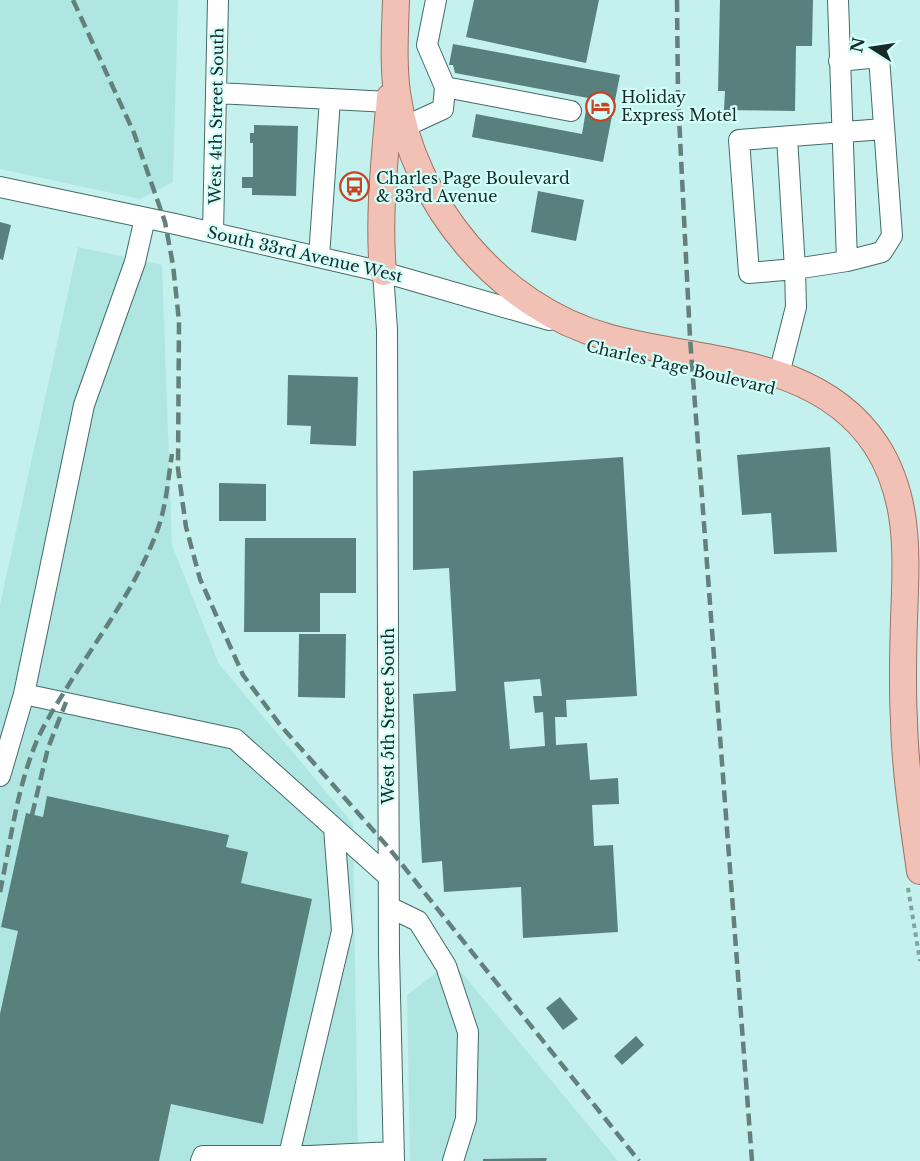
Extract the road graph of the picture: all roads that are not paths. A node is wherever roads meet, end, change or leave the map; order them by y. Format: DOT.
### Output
graph roads {
  1 [pos="218,0"];
  2 [pos="396,0"];
  3 [pos="436,0"];
  4 [pos="838,0"];
  5 [pos="427,45"];
  6 [pos="395,46"];
  7 [pos="839,61"];
  8 [pos="445,87"];
  9 [pos="216,93"];
  10 [pos="330,99"];
  11 [pos="389,102"];
  12 [pos="570,111"];
  13 [pos="404,127"];
  14 [pos="884,129"];
  15 [pos="842,133"];
  16 [pos="787,137"];
  17 [pos="0,187"];
  18 [pos="145,218"];
  19 [pos="213,232"];
  20 [pos="319,257"];
  21 [pos="847,261"];
  22 [pos="795,269"];
  23 [pos="383,272"];
  24 [pos="606,337"];
  25 [pos="779,374"];
  26 [pos="24,694"];
  27 [pos="0,776"];
  28 [pos="333,828"];
  29 [pos="388,877"];
  30 [pos="914,877"];
  31 [pos="389,907"];
  32 [pos="289,1155"];
  33 [pos="394,1156"];
  34 [pos="310,1158"];
  35 [pos="201,1161"];
  36 [pos="453,1161"];
  1 -- 9 [label="street, West 4th Street South"];
  2 -- 6 [label="main road"];
  3 -- 5 [label="street"];
  4 -- 7 [label="street"];
  5 -- 6 [label="street"];
  5 -- 8 [label="street"];
  6 -- 11 [label="main road"];
  6 -- 13 [label="main road"];
  7 -- 14 [label="street"];
  7 -- 15 [label="street"];
  8 -- 12 [label="street"];
  8 -- 13 [label="street"];
  9 -- 10 [label="street"];
  9 -- 19 [label="street, West 4th Street South"];
  10 -- 11 [label="street"];
  10 -- 20 [label="street"];
  11 -- 23 [label="main road"];
  13 -- 24 [label="main road"];
  14 -- 15 [label="street"];
  14 -- 21 [label="street"];
  15 -- 16 [label="street"];
  15 -- 21 [label="street"];
  16 -- 22 [label="street"];
  16 -- 22 [label="street"];
  17 -- 18 [label="street, South 33rd Avenue West"];
  18 -- 19 [label="street, South 33rd Avenue West"];
  18 -- 26 [label="street"];
  19 -- 20 [label="street, South 33rd Avenue West"];
  20 -- 23 [label="street, South 33rd Avenue West"];
  21 -- 22 [label="street"];
  22 -- 25 [label="street"];
  23 -- 24 [label="street, South 33rd Avenue West"];
  23 -- 29 [label="street, West 5th Street South"];
  24 -- 25 [label="main road"];
  25 -- 30 [label="main road"];
  26 -- 27 [label="street"];
  26 -- 28 [label="street"];
  28 -- 29 [label="street"];
  28 -- 32 [label="street"];
  29 -- 31 [label="street, West 5th Street South"];
  31 -- 33 [label="street, West 5th Street South"];
  31 -- 36 [label="street"];
  32 -- 34 [label="street"];
  32 -- 35 [label="street"];
  33 -- 34 [label="street"];
}
